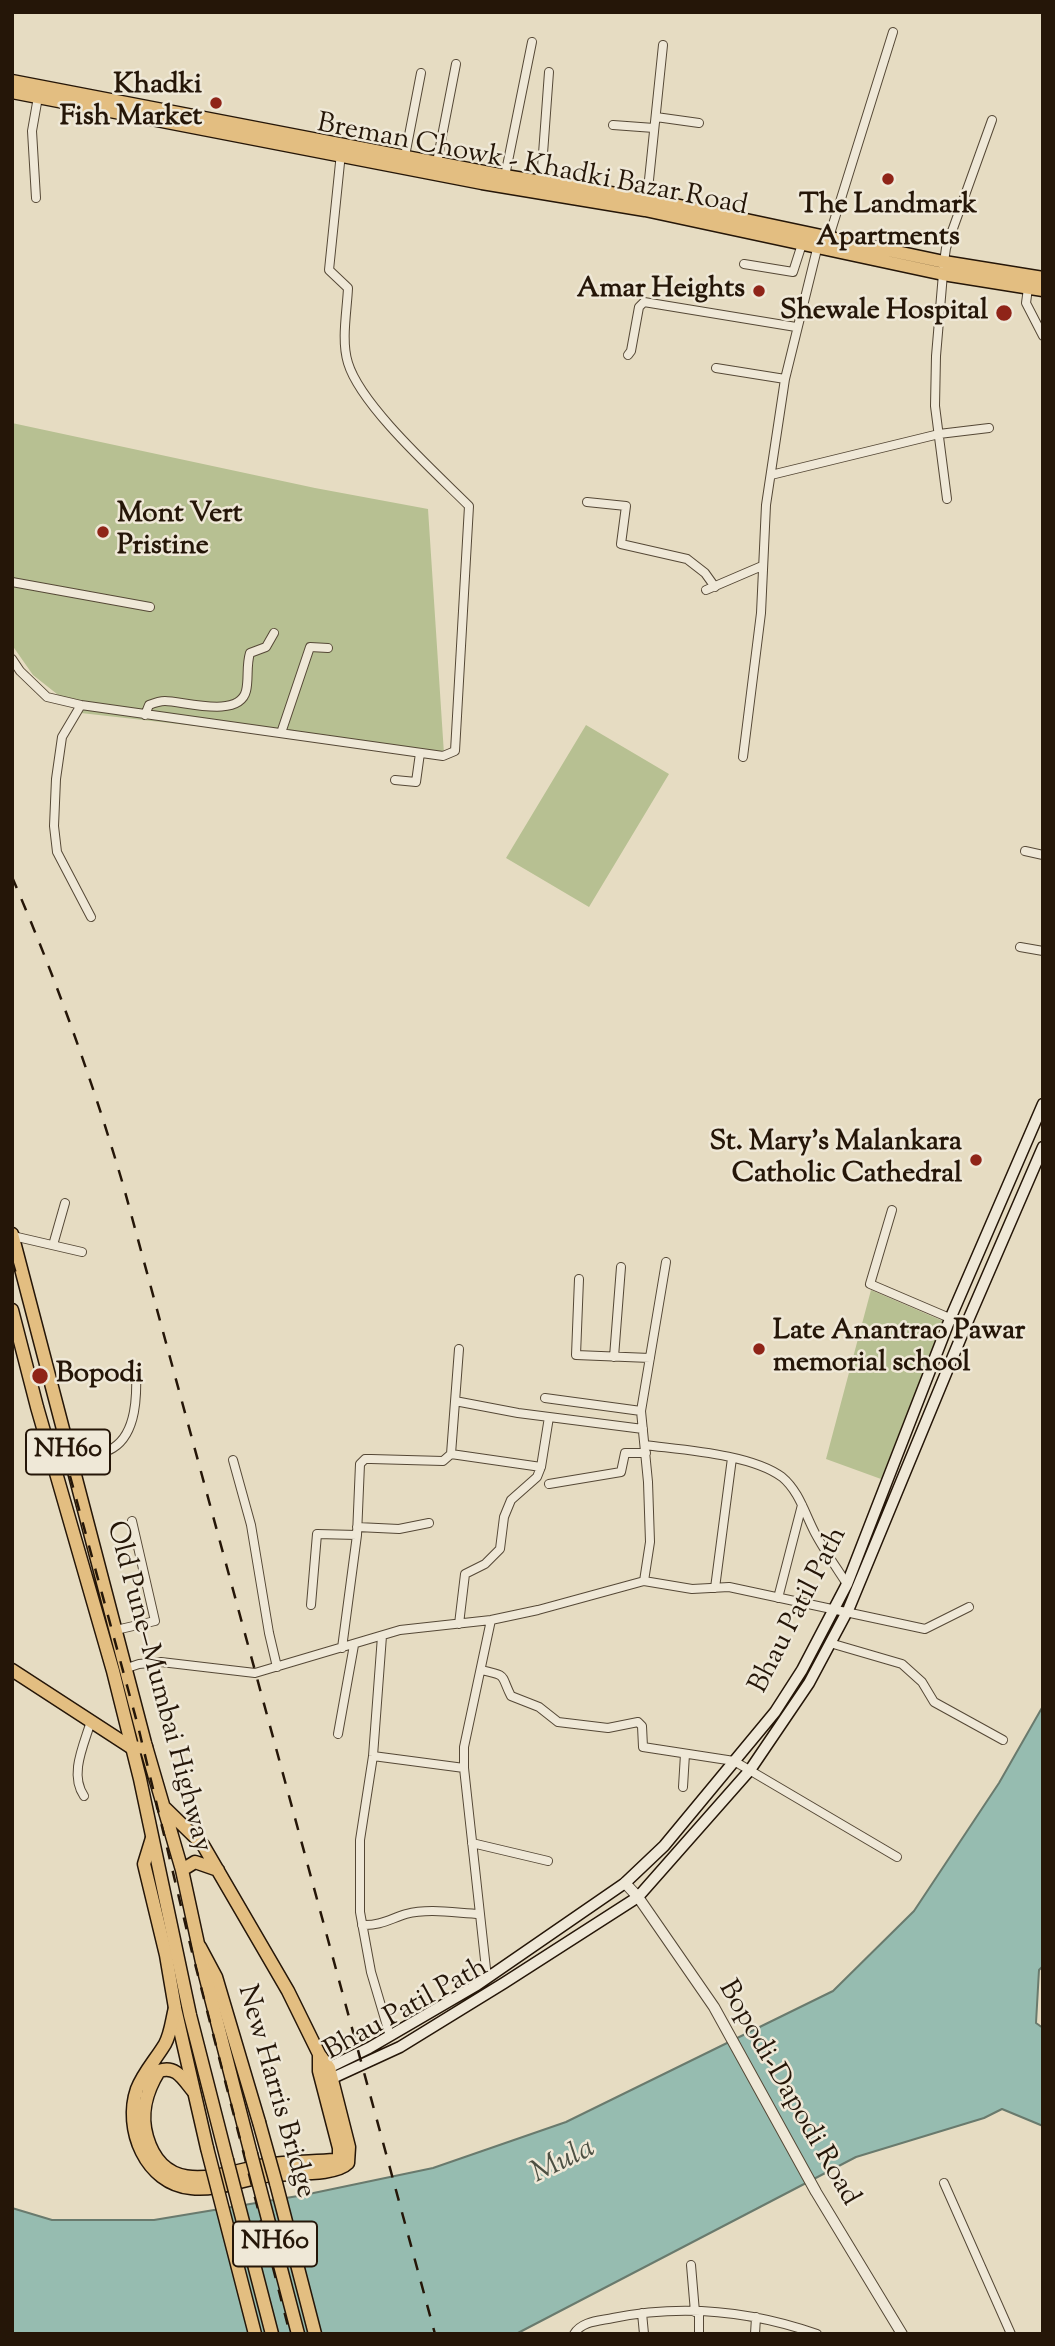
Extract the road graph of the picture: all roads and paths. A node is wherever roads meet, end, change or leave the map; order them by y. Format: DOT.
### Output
graph roads {
  1 [pos="893,32"];
  2 [pos="532,42"];
  3 [pos="663,45"];
  4 [pos="456,64"];
  5 [pos="549,72"];
  6 [pos="421,73"];
  7 [pos="12,81"];
  8 [pos="12,92"];
  9 [pos="38,97"];
  10 [pos="656,117"];
  11 [pos="992,120"];
  12 [pos="699,123"];
  13 [pos="613,125"];
  14 [pos="654,128"];
  15 [pos="342,149"];
  16 [pos="405,156"];
  17 [pos="437,162"];
  18 [pos="505,176"];
  19 [pos="541,181"];
  20 [pos="522,183"];
  21 [pos="36,198"];
  22 [pos="647,199"];
  23 [pos="822,240"];
  24 [pos="802,244"];
  25 [pos="744,264"];
  26 [pos="944,268"];
  27 [pos="1043,278"];
  28 [pos="1028,288"];
  29 [pos="1043,290"];
  30 [pos="796,327"];
  31 [pos="1043,335"];
  32 [pos="628,355"];
  33 [pos="716,368"];
  34 [pos="785,379"];
  35 [pos="989,428"];
  36 [pos="939,433"];
  37 [pos="771,475"];
  38 [pos="947,499"];
  39 [pos="587,502"];
  40 [pos="762,566"];
  41 [pos="12,582"];
  42 [pos="715,587"];
  43 [pos="706,590"];
  44 [pos="150,607"];
  45 [pos="274,633"];
  46 [pos="328,648"];
  47 [pos="12,659"];
  48 [pos="81,705"];
  49 [pos="145,715"];
  50 [pos="281,733"];
  51 [pos="420,753"];
  52 [pos="743,757"];
  53 [pos="395,780"];
  54 [pos="1025,851"];
  55 [pos="1043,855"];
  56 [pos="91,917"];
  57 [pos="1020,947"];
  58 [pos="1043,951"];
  59 [pos="1043,1104"];
  60 [pos="1043,1147"];
  61 [pos="65,1203"];
  62 [pos="892,1210"];
  63 [pos="12,1235"];
  64 [pos="53,1245"];
  65 [pos="82,1252"];
  66 [pos="666,1262"];
  67 [pos="621,1268"];
  68 [pos="579,1279"];
  69 [pos="12,1310"];
  70 [pos="950,1319"];
  71 [pos="965,1325"];
  72 [pos="459,1349"];
  73 [pos="614,1356"];
  74 [pos="650,1358"];
  75 [pos="136,1369"];
  76 [pos="545,1398"];
  77 [pos="455,1401"];
  78 [pos="641,1411"];
  79 [pos="549,1417"];
  80 [pos="643,1429"];
  81 [pos="645,1449"];
  82 [pos="452,1454"];
  83 [pos="69,1457"];
  84 [pos="732,1458"];
  85 [pos="233,1460"];
  86 [pos="541,1467"];
  87 [pos="550,1484"];
  88 [pos="802,1505"];
  89 [pos="132,1521"];
  90 [pos="429,1523"];
  91 [pos="357,1531"];
  92 [pos="644,1581"];
  93 [pos="847,1584"];
  94 [pos="715,1588"];
  95 [pos="778,1598"];
  96 [pos="311,1605"];
  97 [pos="969,1607"];
  98 [pos="833,1609"];
  99 [pos="847,1612"];
  100 [pos="491,1620"];
  101 [pos="459,1624"];
  102 [pos="116,1630"];
  103 [pos="382,1636"];
  104 [pos="830,1643"];
  105 [pos="354,1645"];
  106 [pos="342,1648"];
  107 [pos="277,1667"];
  108 [pos="12,1670"];
  109 [pos="119,1670"];
  110 [pos="481,1670"];
  111 [pos="91,1721"];
  112 [pos="338,1734"];
  113 [pos="1003,1740"];
  114 [pos="146,1747"];
  115 [pos="132,1748"];
  116 [pos="685,1754"];
  117 [pos="373,1756"];
  118 [pos="734,1761"];
  119 [pos="464,1768"];
  120 [pos="750,1770"];
  121 [pos="683,1787"];
  122 [pos="84,1796"];
  123 [pos="163,1805"];
  124 [pos="152,1838"];
  125 [pos="472,1843"];
  126 [pos="897,1857"];
  127 [pos="548,1861"];
  128 [pos="182,1870"];
  129 [pos="219,1870"];
  130 [pos="625,1883"];
  131 [pos="638,1897"];
  132 [pos="480,1914"];
  133 [pos="362,1925"];
  134 [pos="200,1947"];
  135 [pos="487,1978"];
  136 [pos="175,2008"];
  137 [pos="390,2036"];
  138 [pos="325,2076"];
  139 [pos="193,2091"];
  140 [pos="944,2183"];
  141 [pos="691,2264"];
  142 [pos="697,2312"];
  143 [pos="642,2313"];
  144 [pos="756,2317"];
  145 [pos="779,2322"];
  146 [pos="255,2334"];
  147 [pos="272,2334"];
  148 [pos="298,2334"];
  149 [pos="315,2334"];
  150 [pos="574,2334"];
  151 [pos="644,2334"];
  152 [pos="699,2334"];
  153 [pos="755,2334"];
  154 [pos="779,2334"];
  155 [pos="817,2334"];
  156 [pos="902,2334"];
  157 [pos="1011,2334"];
  1 -- 23 [label="street"];
  2 -- 18 [label="street"];
  3 -- 10 [label="street"];
  4 -- 17 [label="street"];
  5 -- 19 [label="street"];
  6 -- 16 [label="street"];
  7 -- 15 [label="main road, Breman Chowk - Khadki Bazar Road"];
  8 -- 9 [label="main road, Breman Chowk - Khadki Bazar Road"];
  9 -- 15 [label="main road, Breman Chowk - Khadki Bazar Road"];
  9 -- 21 [label="street"];
  10 -- 12 [label="street"];
  10 -- 14 [label="street"];
  11 -- 26 [label="street"];
  13 -- 14 [label="street"];
  14 -- 22 [label="street"];
  15 -- 16 [label="main road, Breman Chowk - Khadki Bazar Road"];
  15 -- 20 [label="main road, Breman Chowk - Khadki Bazar Road"];
  15 -- 51 [label="street"];
  16 -- 17 [label="main road, Breman Chowk - Khadki Bazar Road"];
  17 -- 18 [label="main road, Breman Chowk - Khadki Bazar Road"];
  18 -- 20 [label="main road, Breman Chowk - Khadki Bazar Road"];
  19 -- 20 [label="main road, Breman Chowk - Khadki Bazar Road"];
  19 -- 22 [label="main road, Breman Chowk - Khadki Bazar Road"];
  20 -- 24 [label="main road, Breman Chowk - Khadki Bazar Road"];
  22 -- 23 [label="main road, Breman Chowk - Khadki Bazar Road"];
  23 -- 24 [label="main road, Breman Chowk - Khadki Bazar Road"];
  23 -- 26 [label="main road, Breman Chowk - Khadki Bazar Road"];
  23 -- 30 [label="street"];
  24 -- 25 [label="street"];
  26 -- 27 [label="main road, Breman Chowk - Khadki Bazar Road"];
  26 -- 28 [label="main road, Breman Chowk - Khadki Bazar Road"];
  26 -- 36 [label="street"];
  28 -- 29 [label="main road, Breman Chowk - Khadki Bazar Road"];
  28 -- 31 [label="street"];
  30 -- 32 [label="street"];
  30 -- 34 [label="street"];
  33 -- 34 [label="street"];
  34 -- 37 [label="street"];
  35 -- 36 [label="street"];
  36 -- 37 [label="street"];
  36 -- 38 [label="street"];
  37 -- 40 [label="street"];
  39 -- 42 [label="street"];
  40 -- 42 [label="street"];
  40 -- 52 [label="street"];
  41 -- 44 [label="street"];
  42 -- 43 [label="street"];
  45 -- 49 [label="street"];
  46 -- 50 [label="street"];
  47 -- 48 [label="street"];
  48 -- 49 [label="street"];
  48 -- 56 [label="street"];
  49 -- 50 [label="street"];
  50 -- 51 [label="street"];
  51 -- 53 [label="street"];
  54 -- 55 [label="street"];
  57 -- 58 [label="street"];
  59 -- 70 [label="main road, Bhau Patil Path"];
  60 -- 71 [label="main road, Bhau Patil Path"];
  61 -- 64 [label="street"];
  62 -- 70 [label="street"];
  63 -- 64 [label="street"];
  63 -- 83 [label="main road, Old Pune–Mumbai Highway / NH60"];
  64 -- 65 [label="street"];
  66 -- 74 [label="street"];
  67 -- 73 [label="street"];
  68 -- 73 [label="street"];
  69 -- 109 [label="main road, NH60"];
  70 -- 71 [label="street"];
  70 -- 93 [label="main road, Bhau Patil Path"];
  71 -- 99 [label="main road, Bhau Patil Path"];
  72 -- 77 [label="street"];
  73 -- 74 [label="street"];
  74 -- 78 [label="street"];
  75 -- 83 [label="street"];
  76 -- 78 [label="street"];
  77 -- 79 [label="street"];
  77 -- 82 [label="street"];
  78 -- 80 [label="street"];
  79 -- 80 [label="street"];
  79 -- 86 [label="street"];
  80 -- 81 [label="street"];
  81 -- 84 [label="street"];
  81 -- 87 [label="street"];
  81 -- 92 [label="street"];
  82 -- 86 [label="street"];
  82 -- 91 [label="street"];
  83 -- 102 [label="main road, Old Pune–Mumbai Highway / NH60"];
  84 -- 88 [label="street"];
  84 -- 94 [label="street"];
  85 -- 107 [label="street"];
  86 -- 101 [label="street"];
  88 -- 93 [label="street"];
  88 -- 95 [label="street"];
  89 -- 102 [label="street"];
  90 -- 91 [label="street"];
  91 -- 96 [label="street"];
  91 -- 106 [label="street"];
  92 -- 94 [label="street"];
  92 -- 100 [label="street"];
  93 -- 98 [label="main road, Bhau Patil Path"];
  94 -- 95 [label="street"];
  95 -- 98 [label="street"];
  97 -- 99 [label="street"];
  98 -- 99 [label="street"];
  98 -- 118 [label="main road, Bhau Patil Path"];
  99 -- 104 [label="main road, Bhau Patil Path"];
  100 -- 101 [label="street"];
  100 -- 110 [label="street"];
  101 -- 103 [label="street"];
  102 -- 109 [label="main road, Old Pune–Mumbai Highway / NH60"];
  103 -- 105 [label="street"];
  103 -- 117 [label="street"];
  104 -- 113 [label="street"];
  104 -- 120 [label="main road, Bhau Patil Path"];
  105 -- 106 [label="street"];
  105 -- 112 [label="street"];
  106 -- 107 [label="street"];
  107 -- 109 [label="street"];
  108 -- 111 [label="main road"];
  109 -- 114 [label="main road, Old Pune–Mumbai Highway / NH60"];
  109 -- 115 [label="main road, NH60"];
  110 -- 116 [label="street"];
  110 -- 119 [label="street"];
  111 -- 115 [label="main road"];
  111 -- 122 [label="street"];
  114 -- 115 [label="main road"];
  114 -- 123 [label="main road, Old Pune–Mumbai Highway / NH60"];
  115 -- 124 [label="main road, Old Pune–Mumbai Highway / NH60"];
  116 -- 118 [label="street"];
  116 -- 121 [label="street"];
  117 -- 119 [label="street"];
  117 -- 133 [label="street"];
  118 -- 120 [label="street"];
  118 -- 130 [label="main road, Bhau Patil Path"];
  119 -- 125 [label="street"];
  120 -- 126 [label="street"];
  120 -- 131 [label="main road, Bhau Patil Path"];
  123 -- 128 [label="main road, Old Pune–Mumbai Highway / NH60"];
  123 -- 129 [label="main road"];
  124 -- 136 [label="main road"];
  124 -- 147 [label="main road, Old Pune–Mumbai Highway / NH60, bridge"];
  125 -- 127 [label="street"];
  125 -- 132 [label="street"];
  128 -- 129 [label="main road"];
  128 -- 134 [label="main road, Old Pune–Mumbai Highway / NH60"];
  129 -- 138 [label="main road"];
  130 -- 131 [label="street, Bopodi-Dapodi Road"];
  130 -- 135 [label="main road, Bhau Patil Path"];
  131 -- 138 [label="main road, Bhau Patil Path"];
  131 -- 156 [label="street, Bopodi-Dapodi Road"];
  132 -- 133 [label="street"];
  132 -- 135 [label="street"];
  133 -- 137 [label="street"];
  134 -- 148 [label="main road, Old Pune–Mumbai Highway / NH60, bridge"];
  134 -- 149 [label="main road, New Harris Bridge, bridge"];
  135 -- 137 [label="main road, Bhau Patil Path"];
  136 -- 138 [label="main road"];
  136 -- 139 [label="main road"];
  137 -- 138 [label="main road, Bhau Patil Path"];
  138 -- 139 [label="main road"];
  139 -- 146 [label="main road, bridge"];
  140 -- 157 [label="street"];
  141 -- 142 [label="street"];
  142 -- 143 [label="street"];
  142 -- 144 [label="street"];
  142 -- 152 [label="street"];
  143 -- 150 [label="street"];
  143 -- 151 [label="street"];
  144 -- 145 [label="street"];
  144 -- 153 [label="street"];
  145 -- 154 [label="street"];
  145 -- 155 [label="street"];
}
